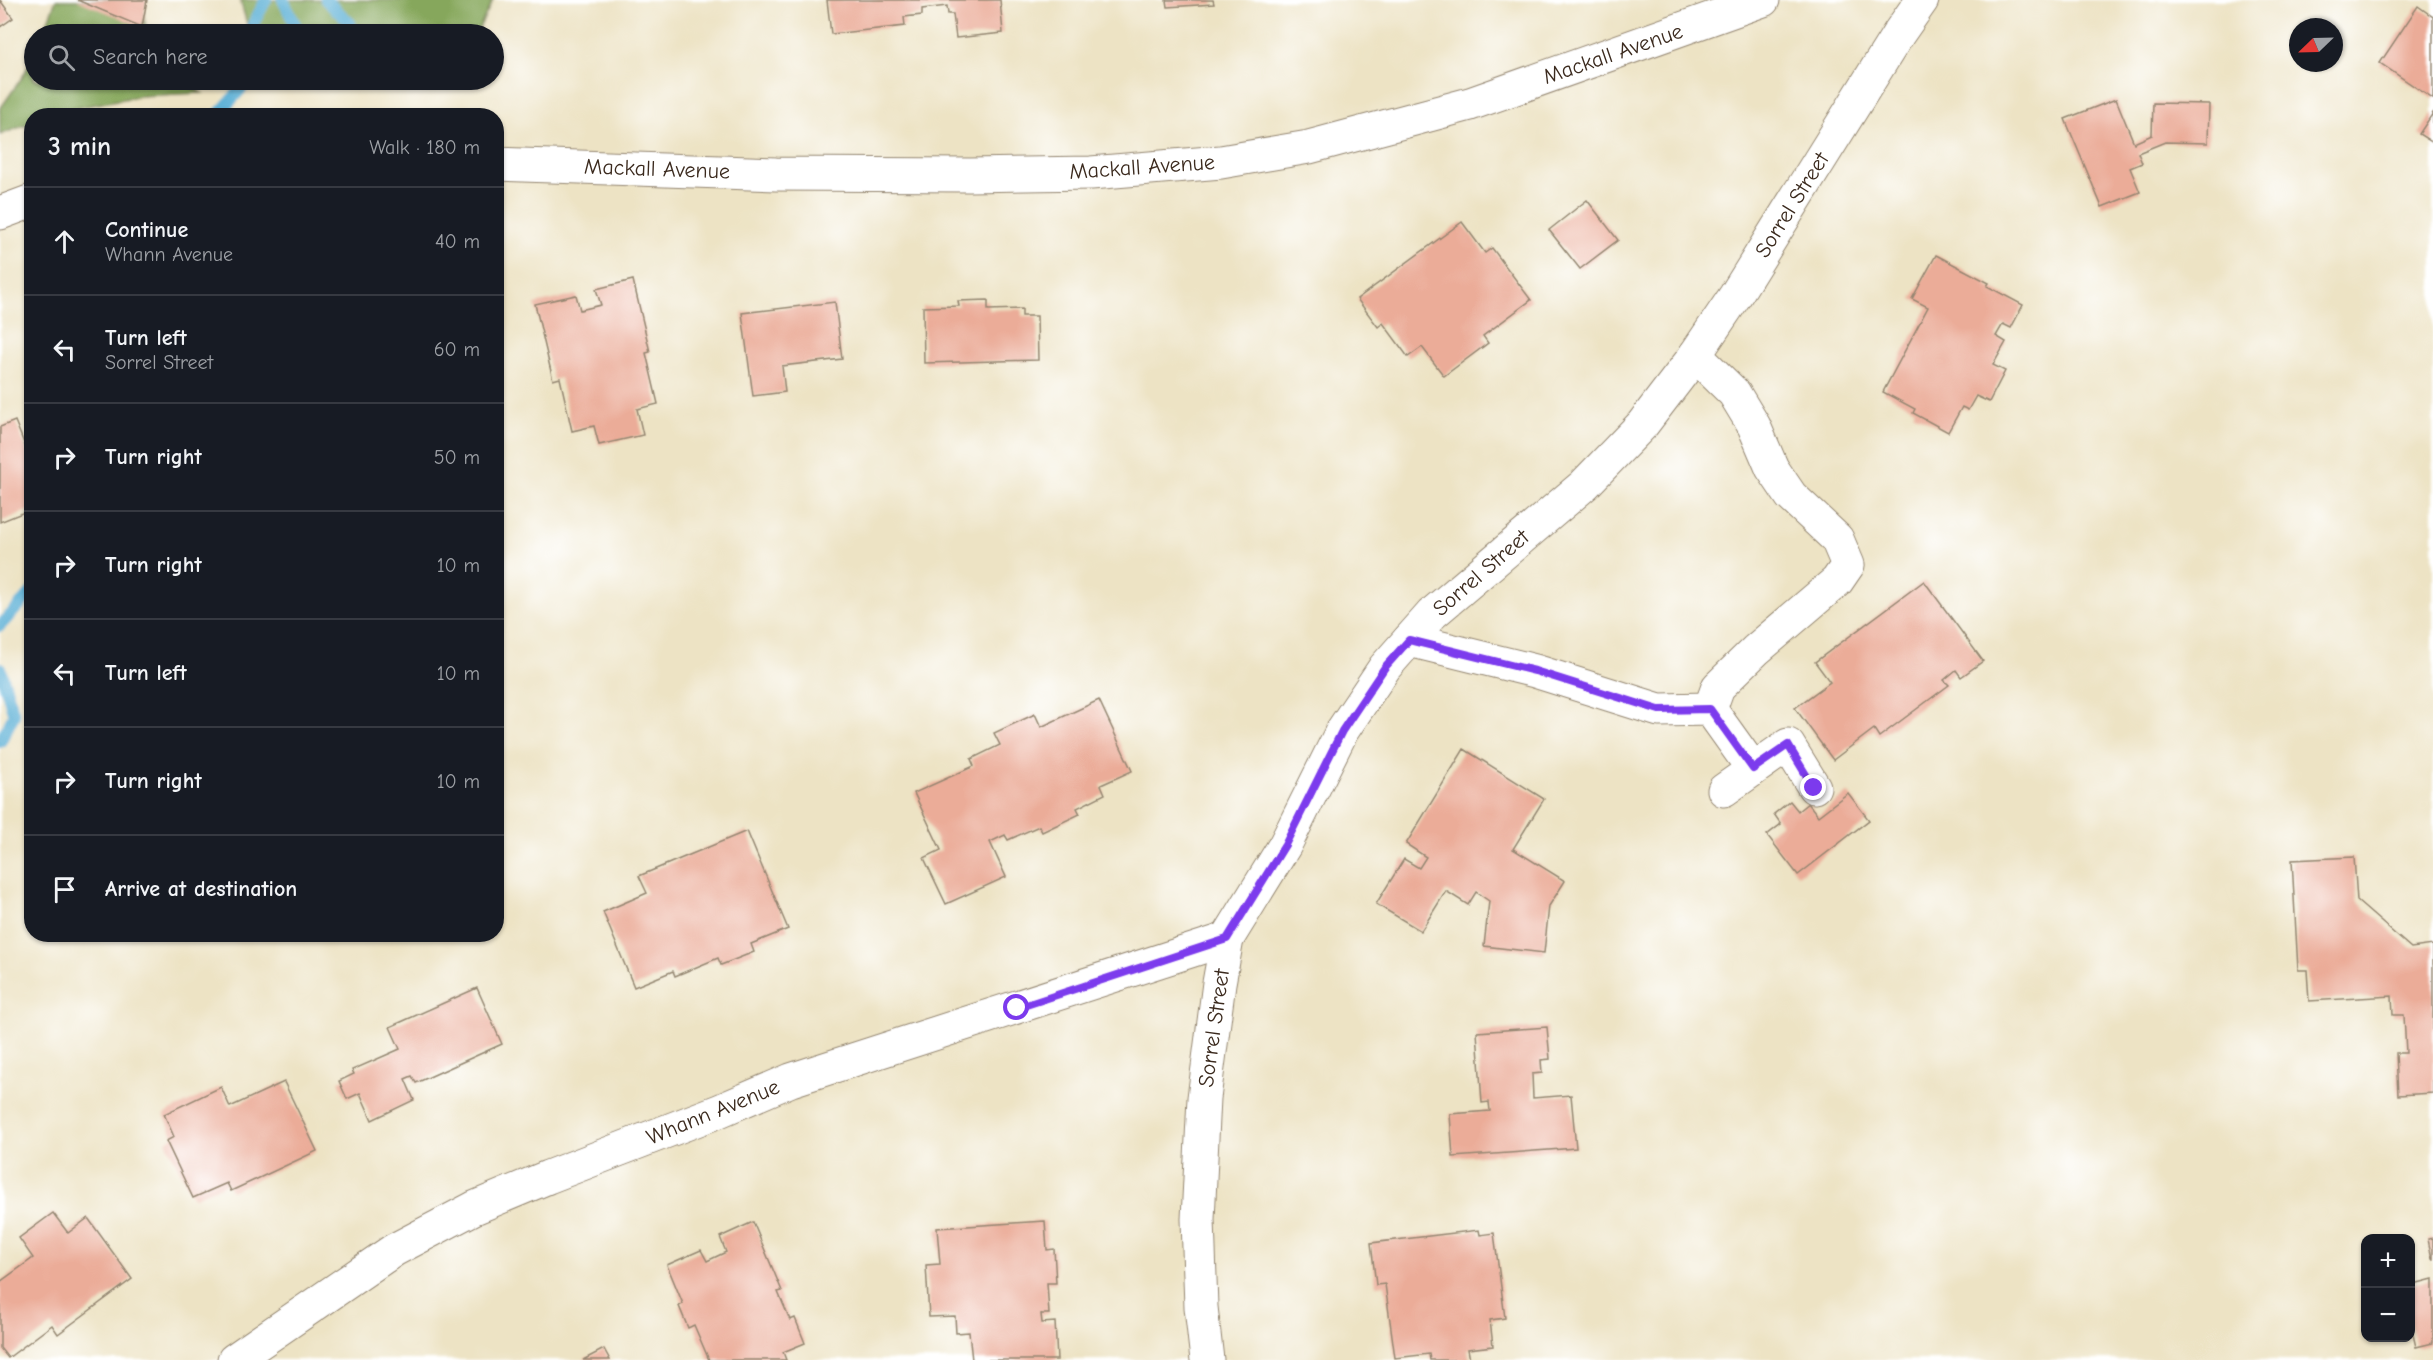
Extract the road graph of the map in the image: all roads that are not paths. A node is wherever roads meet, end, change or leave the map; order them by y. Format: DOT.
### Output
graph roads {
  1 [pos="1764,0"];
  2 [pos="1922,0"];
  3 [pos="504,164"];
  4 [pos="24,204"];
  5 [pos="0,213"];
  6 [pos="1695,355"];
  7 [pos="1409,640"];
  8 [pos="1710,709"];
  9 [pos="1753,769"];
  10 [pos="1814,788"];
  11 [pos="1724,790"];
  12 [pos="1227,939"];
  13 [pos="234,1360"];
  14 [pos="1207,1360"];
  1 -- 3 [label="street, Mackall Avenue"];
  2 -- 6 [label="street, Sorrel Street"];
  4 -- 5 [label="street"];
  6 -- 7 [label="street, Sorrel Street"];
  6 -- 8 [label="street"];
  7 -- 8 [label="street"];
  7 -- 12 [label="street, Sorrel Street"];
  8 -- 9 [label="street"];
  9 -- 10 [label="street"];
  9 -- 11 [label="street"];
  12 -- 13 [label="street, Whann Avenue"];
  12 -- 14 [label="street, Sorrel Street"];
}
